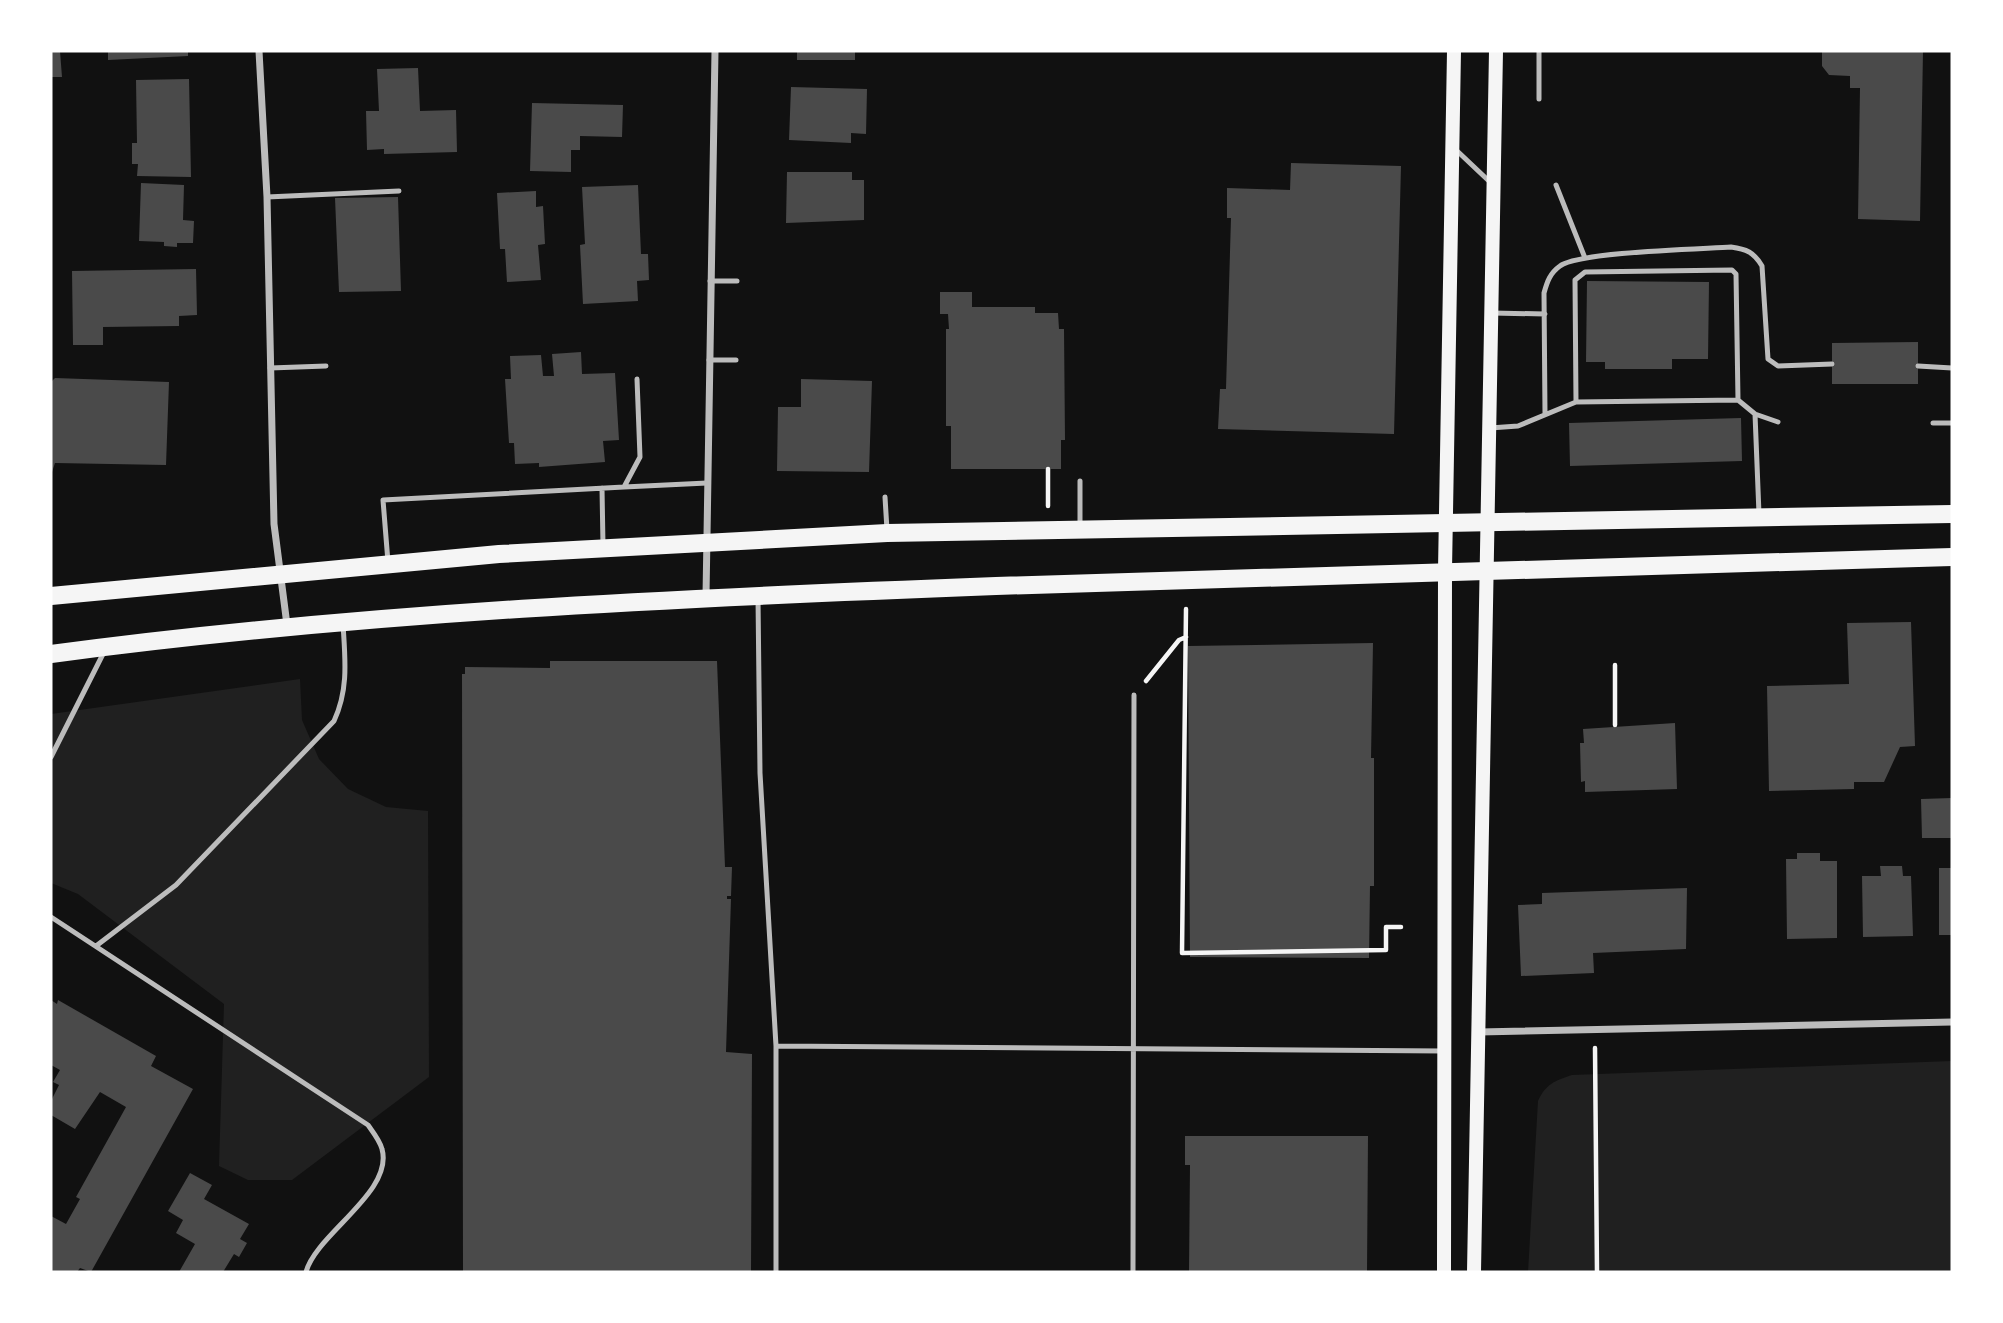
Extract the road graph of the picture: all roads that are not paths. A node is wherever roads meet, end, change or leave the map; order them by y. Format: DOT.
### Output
graph roads {
  1 [pos="259,51"];
  2 [pos="715,51"];
  3 [pos="1454,51"];
  4 [pos="1496,51"];
  5 [pos="1539,51"];
  6 [pos="1539,99"];
  7 [pos="1452,145"];
  8 [pos="1493,185"];
  9 [pos="1556,185"];
  10 [pos="399,191"];
  11 [pos="267,197"];
  12 [pos="1585,258"];
  13 [pos="710,281"];
  14 [pos="737,281"];
  15 [pos="1490,313"];
  16 [pos="1545,314"];
  17 [pos="709,360"];
  18 [pos="736,360"];
  19 [pos="1832,364"];
  20 [pos="326,366"];
  21 [pos="1918,366"];
  22 [pos="270,368"];
  23 [pos="1952,368"];
  24 [pos="637,379"];
  25 [pos="1738,400"];
  26 [pos="1576,402"];
  27 [pos="1545,414"];
  28 [pos="1755,414"];
  29 [pos="1778,422"];
  30 [pos="1933,423"];
  31 [pos="1952,423"];
  32 [pos="1488,428"];
  33 [pos="1080,481"];
  34 [pos="707,483"];
  35 [pos="624,487"];
  36 [pos="602,488"];
  37 [pos="885,497"];
  38 [pos="1952,514"];
  39 [pos="1759,517"];
  40 [pos="1446,521"];
  41 [pos="1486,521"];
  42 [pos="1080,528"];
  43 [pos="887,533"];
  44 [pos="707,542"];
  45 [pos="603,548"];
  46 [pos="1952,557"];
  47 [pos="388,565"];
  48 [pos="1485,569"];
  49 [pos="1446,570"];
  50 [pos="280,574"];
  51 [pos="758,595"];
  52 [pos="51,596"];
  53 [pos="706,597"];
  54 [pos="342,622"];
  55 [pos="287,625"];
  56 [pos="107,646"];
  57 [pos="51,654"];
  58 [pos="1134,695"];
  59 [pos="51,757"];
  60 [pos="51,916"];
  61 [pos="96,946"];
  62 [pos="1952,1022"];
  63 [pos="1478,1032"];
  64 [pos="776,1046"];
  65 [pos="1133,1048"];
  66 [pos="1446,1051"];
  67 [pos="306,1272"];
  68 [pos="776,1272"];
  69 [pos="1133,1272"];
  70 [pos="1444,1272"];
  71 [pos="1474,1272"];
  1 -- 11 [label="street"];
  2 -- 13 [label="street"];
  3 -- 7 [label="main road"];
  4 -- 8 [label="main road"];
  5 -- 6 [label="lane"];
  7 -- 8 [label="lane"];
  7 -- 40 [label="main road"];
  8 -- 15 [label="main road"];
  9 -- 12 [label="lane"];
  10 -- 11 [label="lane"];
  11 -- 22 [label="street"];
  12 -- 16 [label="lane"];
  12 -- 19 [label="lane"];
  13 -- 14 [label="lane"];
  13 -- 17 [label="street"];
  15 -- 16 [label="lane"];
  15 -- 32 [label="main road"];
  16 -- 27 [label="lane"];
  17 -- 18 [label="lane"];
  17 -- 34 [label="street"];
  20 -- 22 [label="lane"];
  21 -- 23 [label="lane"];
  22 -- 50 [label="street"];
  24 -- 35 [label="lane"];
  25 -- 26 [label="lane"];
  25 -- 26 [label="lane"];
  25 -- 28 [label="lane"];
  26 -- 27 [label="lane"];
  27 -- 32 [label="lane"];
  28 -- 29 [label="lane"];
  28 -- 39 [label="lane"];
  30 -- 31 [label="lane"];
  32 -- 41 [label="main road"];
  33 -- 42 [label="lane"];
  34 -- 35 [label="lane"];
  34 -- 44 [label="street"];
  35 -- 36 [label="lane"];
  36 -- 45 [label="lane"];
  36 -- 47 [label="lane"];
  37 -- 43 [label="lane"];
  38 -- 39 [label="main road"];
  39 -- 41 [label="main road"];
  40 -- 41 [label="main road"];
  40 -- 42 [label="main road"];
  40 -- 49 [label="main road"];
  41 -- 48 [label="main road"];
  42 -- 43 [label="main road"];
  43 -- 44 [label="main road"];
  44 -- 45 [label="main road"];
  44 -- 53 [label="street"];
  45 -- 47 [label="main road"];
  46 -- 48 [label="main road"];
  47 -- 50 [label="main road"];
  48 -- 49 [label="main road"];
  48 -- 63 [label="main road"];
  49 -- 51 [label="main road"];
  49 -- 66 [label="main road"];
  50 -- 52 [label="main road"];
  50 -- 55 [label="street"];
  51 -- 53 [label="main road"];
  51 -- 64 [label="lane"];
  53 -- 54 [label="main road"];
  54 -- 55 [label="main road"];
  54 -- 61 [label="lane"];
  55 -- 56 [label="main road"];
  56 -- 57 [label="main road"];
  56 -- 59 [label="lane"];
  58 -- 65 [label="lane"];
  60 -- 61 [label="lane"];
  61 -- 67 [label="lane"];
  62 -- 63 [label="street"];
  63 -- 71 [label="main road"];
  64 -- 65 [label="lane"];
  64 -- 68 [label="lane"];
  65 -- 66 [label="lane"];
  65 -- 69 [label="lane"];
  66 -- 70 [label="main road"];
}
